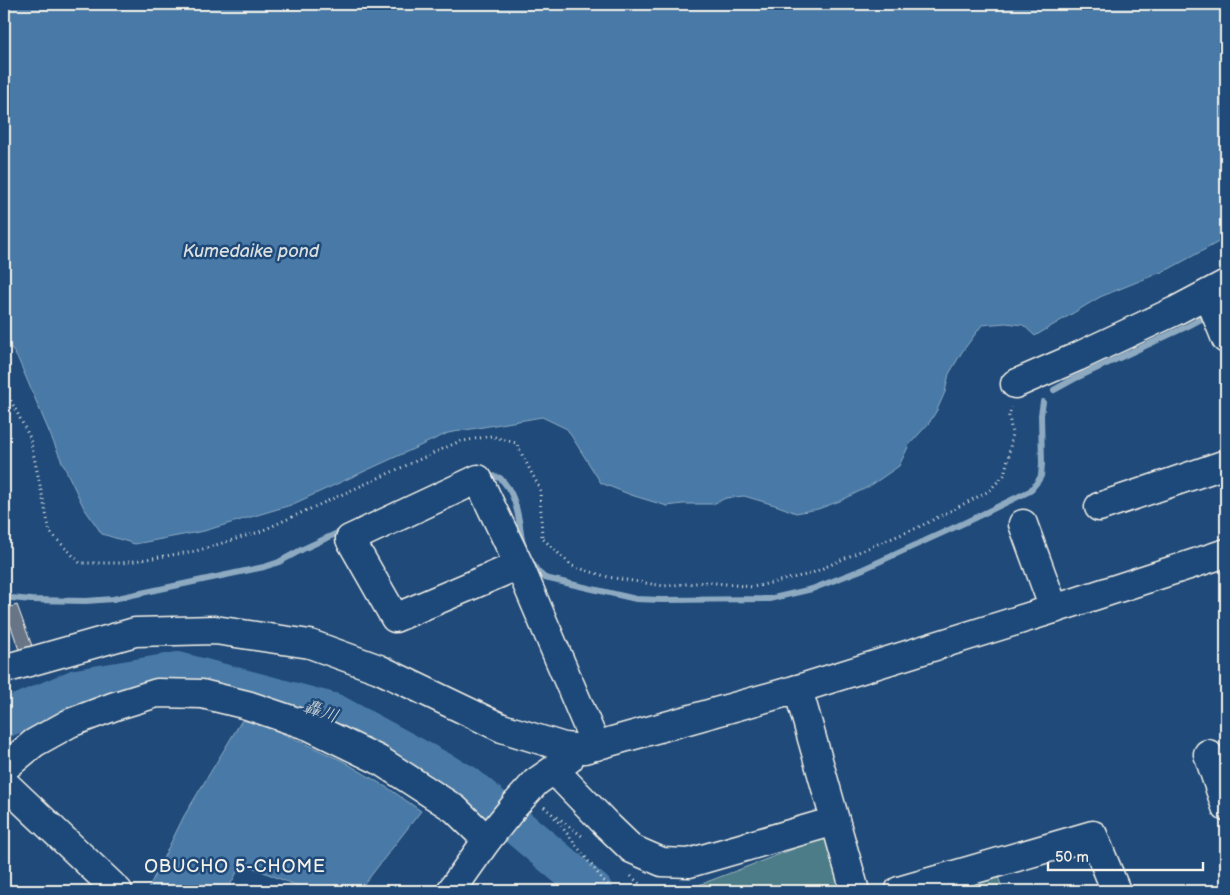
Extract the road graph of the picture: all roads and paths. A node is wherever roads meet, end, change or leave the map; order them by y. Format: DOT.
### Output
graph roads {
  1 [pos="1217,289"];
  2 [pos="1226,339"];
  3 [pos="1015,384"];
  4 [pos="1226,464"];
  5 [pos="1099,507"];
  6 [pos="1023,524"];
  7 [pos="1226,553"];
  8 [pos="519,565"];
  9 [pos="1054,609"];
  10 [pos="4,669"];
  11 [pos="798,689"];
  12 [pos="590,747"];
  13 [pos="1208,754"];
  14 [pos="4,768"];
  15 [pos="554,770"];
  16 [pos="4,783"];
  17 [pos="521,798"];
  18 [pos="1226,807"];
  19 [pos="835,821"];
  20 [pos="487,840"];
  21 [pos="118,891"];
  22 [pos="451,891"];
  23 [pos="614,891"];
  24 [pos="855,891"];
  25 [pos="899,891"];
  26 [pos="1116,891"];
  1 -- 2 [label="street"];
  1 -- 3 [label="street"];
  4 -- 5 [label="street"];
  6 -- 9 [label="street"];
  7 -- 9 [label="street"];
  8 -- 8 [label="street"];
  8 -- 12 [label="street"];
  9 -- 11 [label="street"];
  10 -- 12 [label="street"];
  11 -- 12 [label="street"];
  11 -- 19 [label="street"];
  12 -- 15 [label="street"];
  13 -- 18 [label="street"];
  14 -- 20 [label="street"];
  15 -- 17 [label="street"];
  15 -- 19 [label="street"];
  16 -- 21 [label="street"];
  17 -- 20 [label="street"];
  17 -- 23 [label="path"];
  19 -- 24 [label="street"];
  20 -- 22 [label="street"];
  25 -- 26 [label="street"];
}
